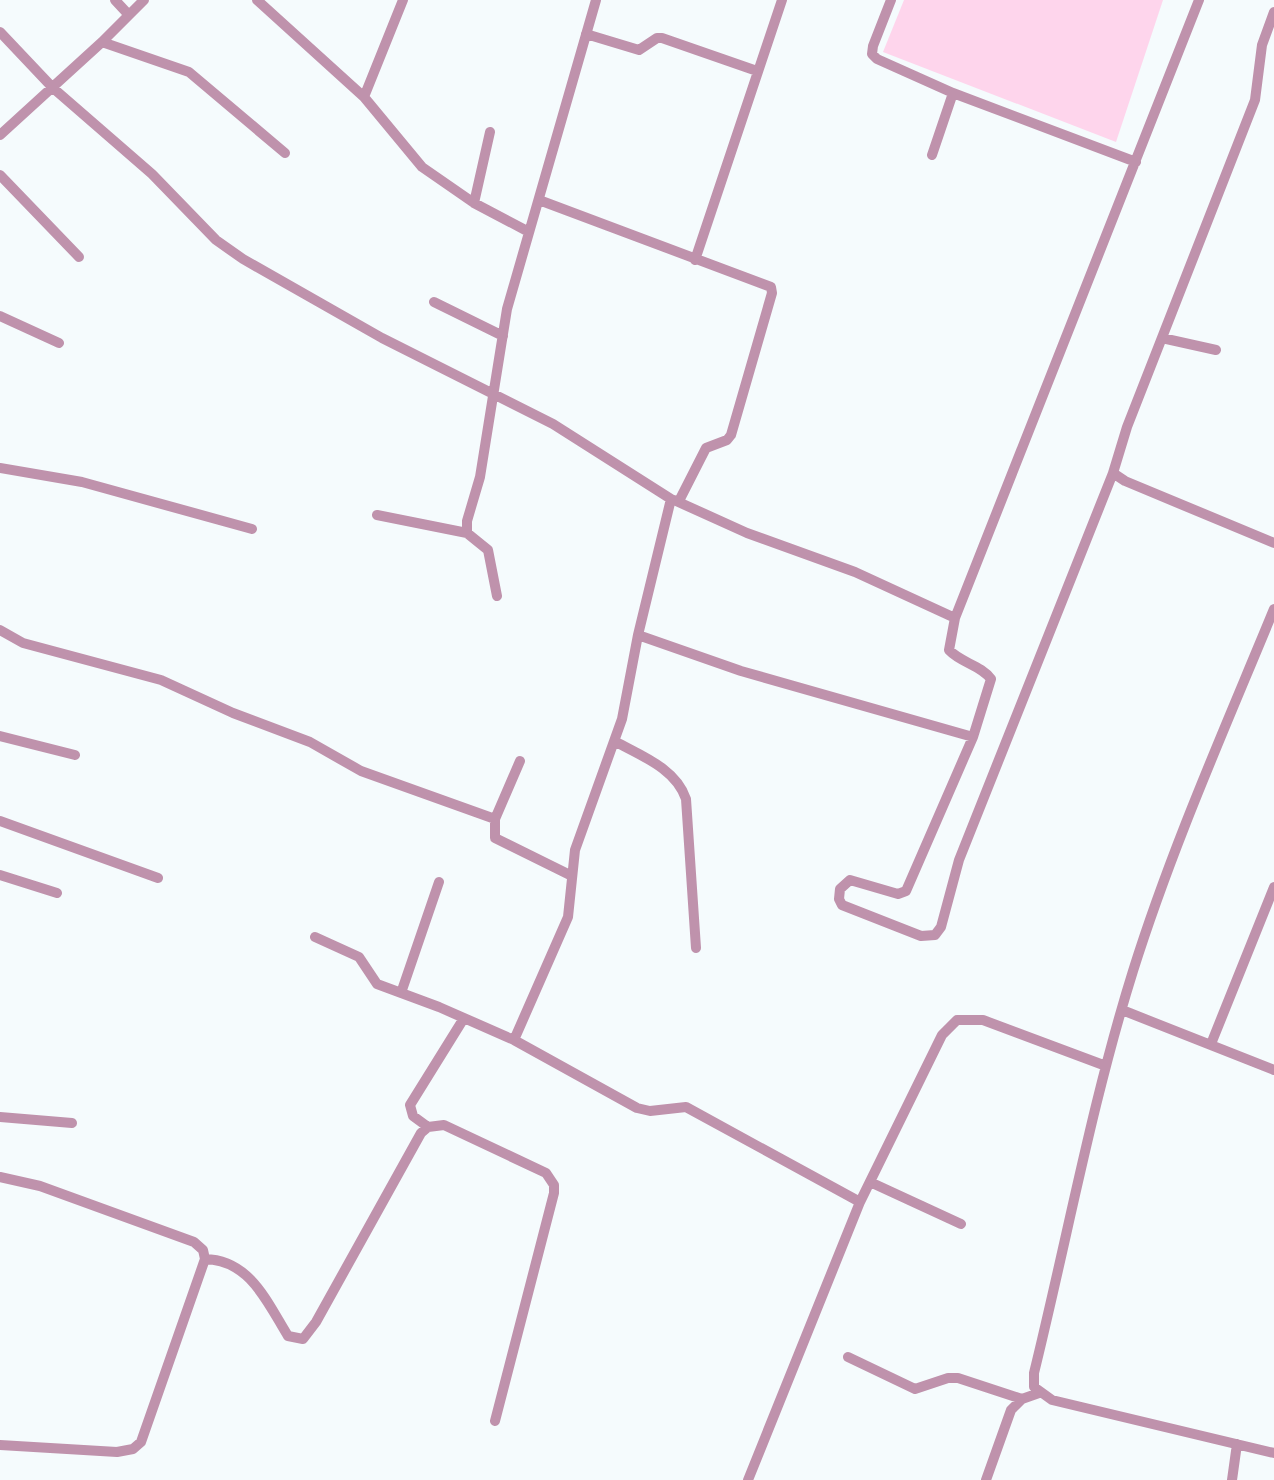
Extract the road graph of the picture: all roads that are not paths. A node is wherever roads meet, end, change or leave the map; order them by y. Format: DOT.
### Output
graph roads {
  1 [pos="115,0"];
  2 [pos="144,0"];
  3 [pos="257,0"];
  4 [pos="403,0"];
  5 [pos="596,0"];
  6 [pos="782,0"];
  7 [pos="891,0"];
  8 [pos="1199,0"];
  9 [pos="1274,12"];
  10 [pos="128,14"];
  11 [pos="0,32"];
  12 [pos="586,34"];
  13 [pos="102,42"];
  14 [pos="757,71"];
  15 [pos="52,88"];
  16 [pos="953,93"];
  17 [pos="365,97"];
  18 [pos="490,132"];
  19 [pos="0,135"];
  20 [pos="285,153"];
  21 [pos="932,155"];
  22 [pos="1136,162"];
  23 [pos="0,175"];
  24 [pos="539,200"];
  25 [pos="474,203"];
  26 [pos="529,232"];
  27 [pos="79,257"];
  28 [pos="695,260"];
  29 [pos="434,302"];
  30 [pos="0,316"];
  31 [pos="503,336"];
  32 [pos="1162,338"];
  33 [pos="59,343"];
  34 [pos="1216,350"];
  35 [pos="492,395"];
  36 [pos="0,468"];
  37 [pos="1113,473"];
  38 [pos="675,500"];
  39 [pos="377,515"];
  40 [pos="252,529"];
  41 [pos="467,533"];
  42 [pos="1274,542"];
  43 [pos="497,596"];
  44 [pos="1274,609"];
  45 [pos="955,618"];
  46 [pos="0,630"];
  47 [pos="638,635"];
  48 [pos="0,736"];
  49 [pos="973,737"];
  50 [pos="616,742"];
  51 [pos="75,755"];
  52 [pos="520,761"];
  53 [pos="495,819"];
  54 [pos="0,821"];
  55 [pos="0,875"];
  56 [pos="572,876"];
  57 [pos="158,878"];
  58 [pos="439,883"];
  59 [pos="1274,887"];
  60 [pos="57,894"];
  61 [pos="1272,900"];
  62 [pos="315,937"];
  63 [pos="696,948"];
  64 [pos="401,993"];
  65 [pos="1122,1010"];
  66 [pos="464,1018"];
  67 [pos="514,1040"];
  68 [pos="1211,1044"];
  69 [pos="1106,1066"];
  70 [pos="1274,1070"];
  71 [pos="0,1117"];
  72 [pos="72,1123"];
  73 [pos="428,1127"];
  74 [pos="0,1177"];
  75 [pos="870,1182"];
  76 [pos="860,1202"];
  77 [pos="961,1224"];
  78 [pos="205,1259"];
  79 [pos="848,1357"];
  80 [pos="1039,1393"];
  81 [pos="1021,1399"];
  82 [pos="495,1421"];
  83 [pos="1237,1444"];
  84 [pos="0,1445"];
  85 [pos="1274,1453"];
  86 [pos="748,1480"];
  87 [pos="986,1480"];
  88 [pos="1232,1480"];
  1 -- 10 [label="street"];
  2 -- 10 [label="street"];
  3 -- 17 [label="street"];
  4 -- 17 [label="street"];
  5 -- 12 [label="street"];
  6 -- 14 [label="street"];
  7 -- 16 [label="street"];
  8 -- 22 [label="street"];
  9 -- 32 [label="street"];
  10 -- 13 [label="street"];
  11 -- 15 [label="street"];
  12 -- 14 [label="street"];
  12 -- 24 [label="street"];
  13 -- 15 [label="street"];
  13 -- 20 [label="street"];
  14 -- 28 [label="street"];
  15 -- 19 [label="street"];
  15 -- 35 [label="street"];
  16 -- 21 [label="street"];
  16 -- 22 [label="street"];
  17 -- 25 [label="street"];
  18 -- 25 [label="street"];
  22 -- 45 [label="street"];
  23 -- 27 [label="street"];
  24 -- 26 [label="street"];
  24 -- 28 [label="street"];
  25 -- 26 [label="street"];
  26 -- 31 [label="street"];
  28 -- 38 [label="street"];
  29 -- 31 [label="street"];
  30 -- 33 [label="street"];
  31 -- 35 [label="street"];
  32 -- 34 [label="street"];
  32 -- 37 [label="street"];
  35 -- 38 [label="street"];
  35 -- 41 [label="street"];
  36 -- 40 [label="street"];
  37 -- 42 [label="street"];
  37 -- 49 [label="street"];
  38 -- 45 [label="street"];
  38 -- 47 [label="street"];
  39 -- 41 [label="street"];
  41 -- 43 [label="street"];
  44 -- 65 [label="street"];
  45 -- 49 [label="street"];
  46 -- 53 [label="street"];
  47 -- 49 [label="street"];
  47 -- 50 [label="street"];
  48 -- 51 [label="street"];
  50 -- 56 [label="street"];
  50 -- 63 [label="street"];
  52 -- 53 [label="street"];
  53 -- 56 [label="street"];
  54 -- 57 [label="street"];
  55 -- 60 [label="street"];
  56 -- 67 [label="street"];
  58 -- 64 [label="street"];
  59 -- 61 [label="street"];
  61 -- 68 [label="street"];
  62 -- 64 [label="street"];
  64 -- 66 [label="street"];
  65 -- 68 [label="street"];
  65 -- 69 [label="street"];
  66 -- 67 [label="street"];
  66 -- 73 [label="street"];
  67 -- 76 [label="street"];
  68 -- 70 [label="street"];
  69 -- 75 [label="street"];
  69 -- 80 [label="street"];
  71 -- 72 [label="street"];
  73 -- 78 [label="street"];
  73 -- 82 [label="street"];
  74 -- 78 [label="street"];
  75 -- 76 [label="street"];
  75 -- 77 [label="street"];
  76 -- 86 [label="street"];
  78 -- 84 [label="street"];
  79 -- 81 [label="street"];
  80 -- 81 [label="street"];
  80 -- 83 [label="street"];
  81 -- 87 [label="street"];
  83 -- 85 [label="street"];
  83 -- 88 [label="street"];
}
